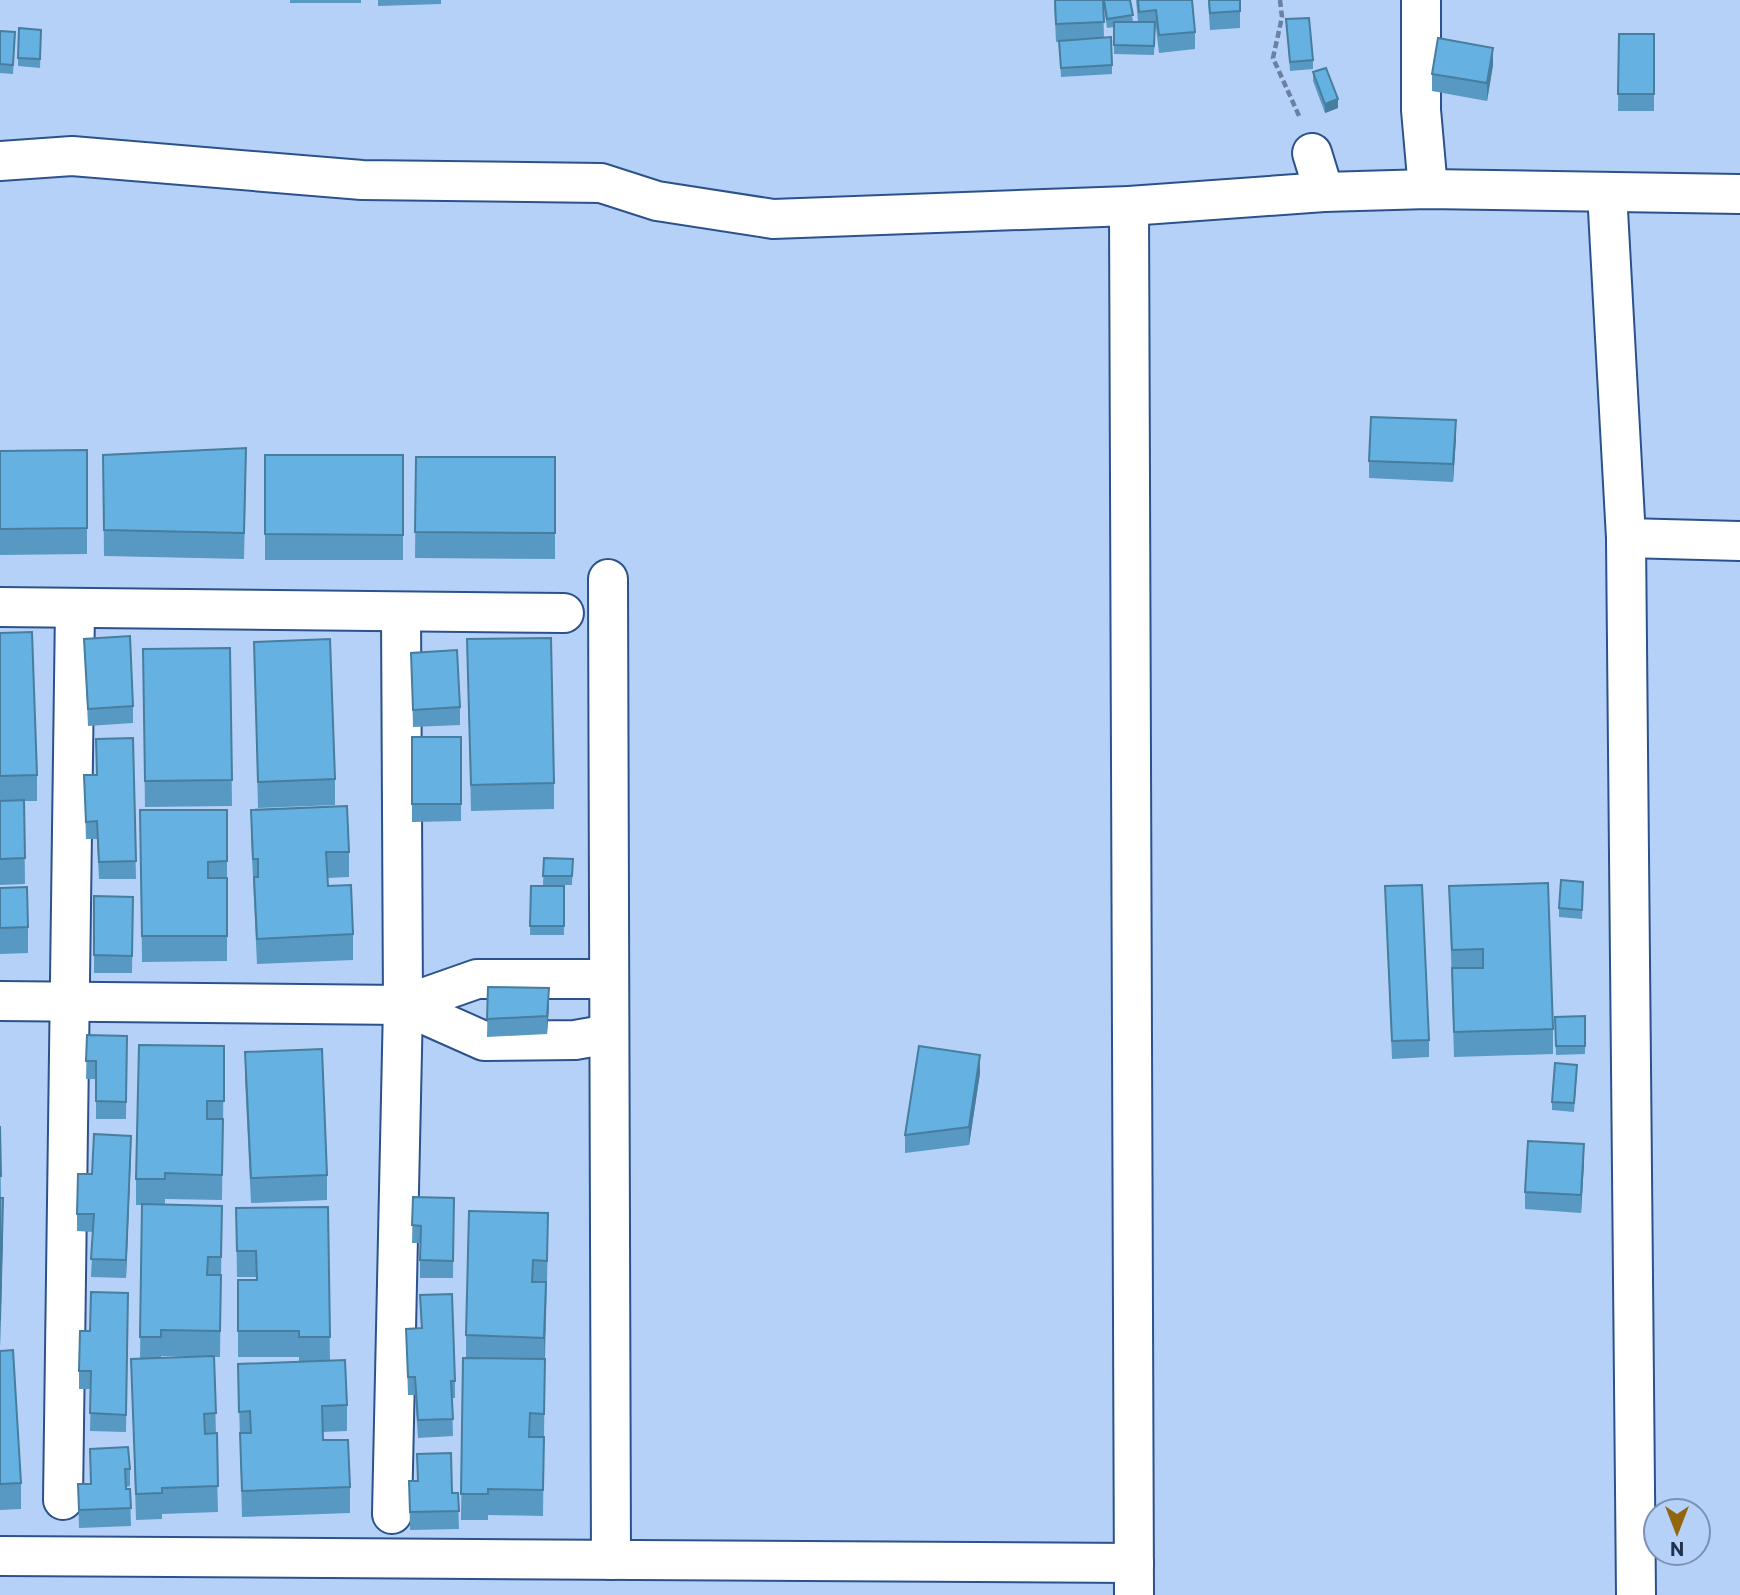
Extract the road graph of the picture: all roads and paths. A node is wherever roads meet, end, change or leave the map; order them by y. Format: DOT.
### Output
graph roads {
  1 [pos="1280,0"];
  2 [pos="1421,0"];
  3 [pos="1312,153"];
  4 [pos="0,162"];
  5 [pos="1428,189"];
  6 [pos="1324,192"];
  7 [pos="1607,192"];
  8 [pos="1740,194"];
  9 [pos="1129,206"];
  10 [pos="1626,538"];
  11 [pos="1740,541"];
  12 [pos="608,579"];
  13 [pos="0,607"];
  14 [pos="75,608"];
  15 [pos="401,612"];
  16 [pos="564,613"];
  17 [pos="609,979"];
  18 [pos="0,1001"];
  19 [pos="70,1001"];
  20 [pos="403,1005"];
  21 [pos="610,1034"];
  22 [pos="64,1500"];
  23 [pos="392,1514"];
  24 [pos="0,1556"];
  25 [pos="611,1560"];
  26 [pos="1134,1579"];
  27 [pos="1636,1595"];
  1 -- 3 [label="path"];
  2 -- 5 [label="street"];
  3 -- 6 [label="street"];
  4 -- 9 [label="street"];
  5 -- 6 [label="street"];
  5 -- 7 [label="street"];
  6 -- 9 [label="street"];
  7 -- 8 [label="street"];
  7 -- 10 [label="street"];
  9 -- 26 [label="street"];
  10 -- 11 [label="street"];
  10 -- 27 [label="street"];
  12 -- 17 [label="street"];
  13 -- 14 [label="street"];
  14 -- 15 [label="street"];
  14 -- 19 [label="street"];
  15 -- 16 [label="street"];
  15 -- 20 [label="street"];
  17 -- 20 [label="street"];
  17 -- 21 [label="street"];
  18 -- 19 [label="street"];
  19 -- 20 [label="street"];
  19 -- 22 [label="street"];
  20 -- 21 [label="street"];
  20 -- 23 [label="street"];
  21 -- 25 [label="street"];
  24 -- 25 [label="street"];
  25 -- 26 [label="street"];
}
